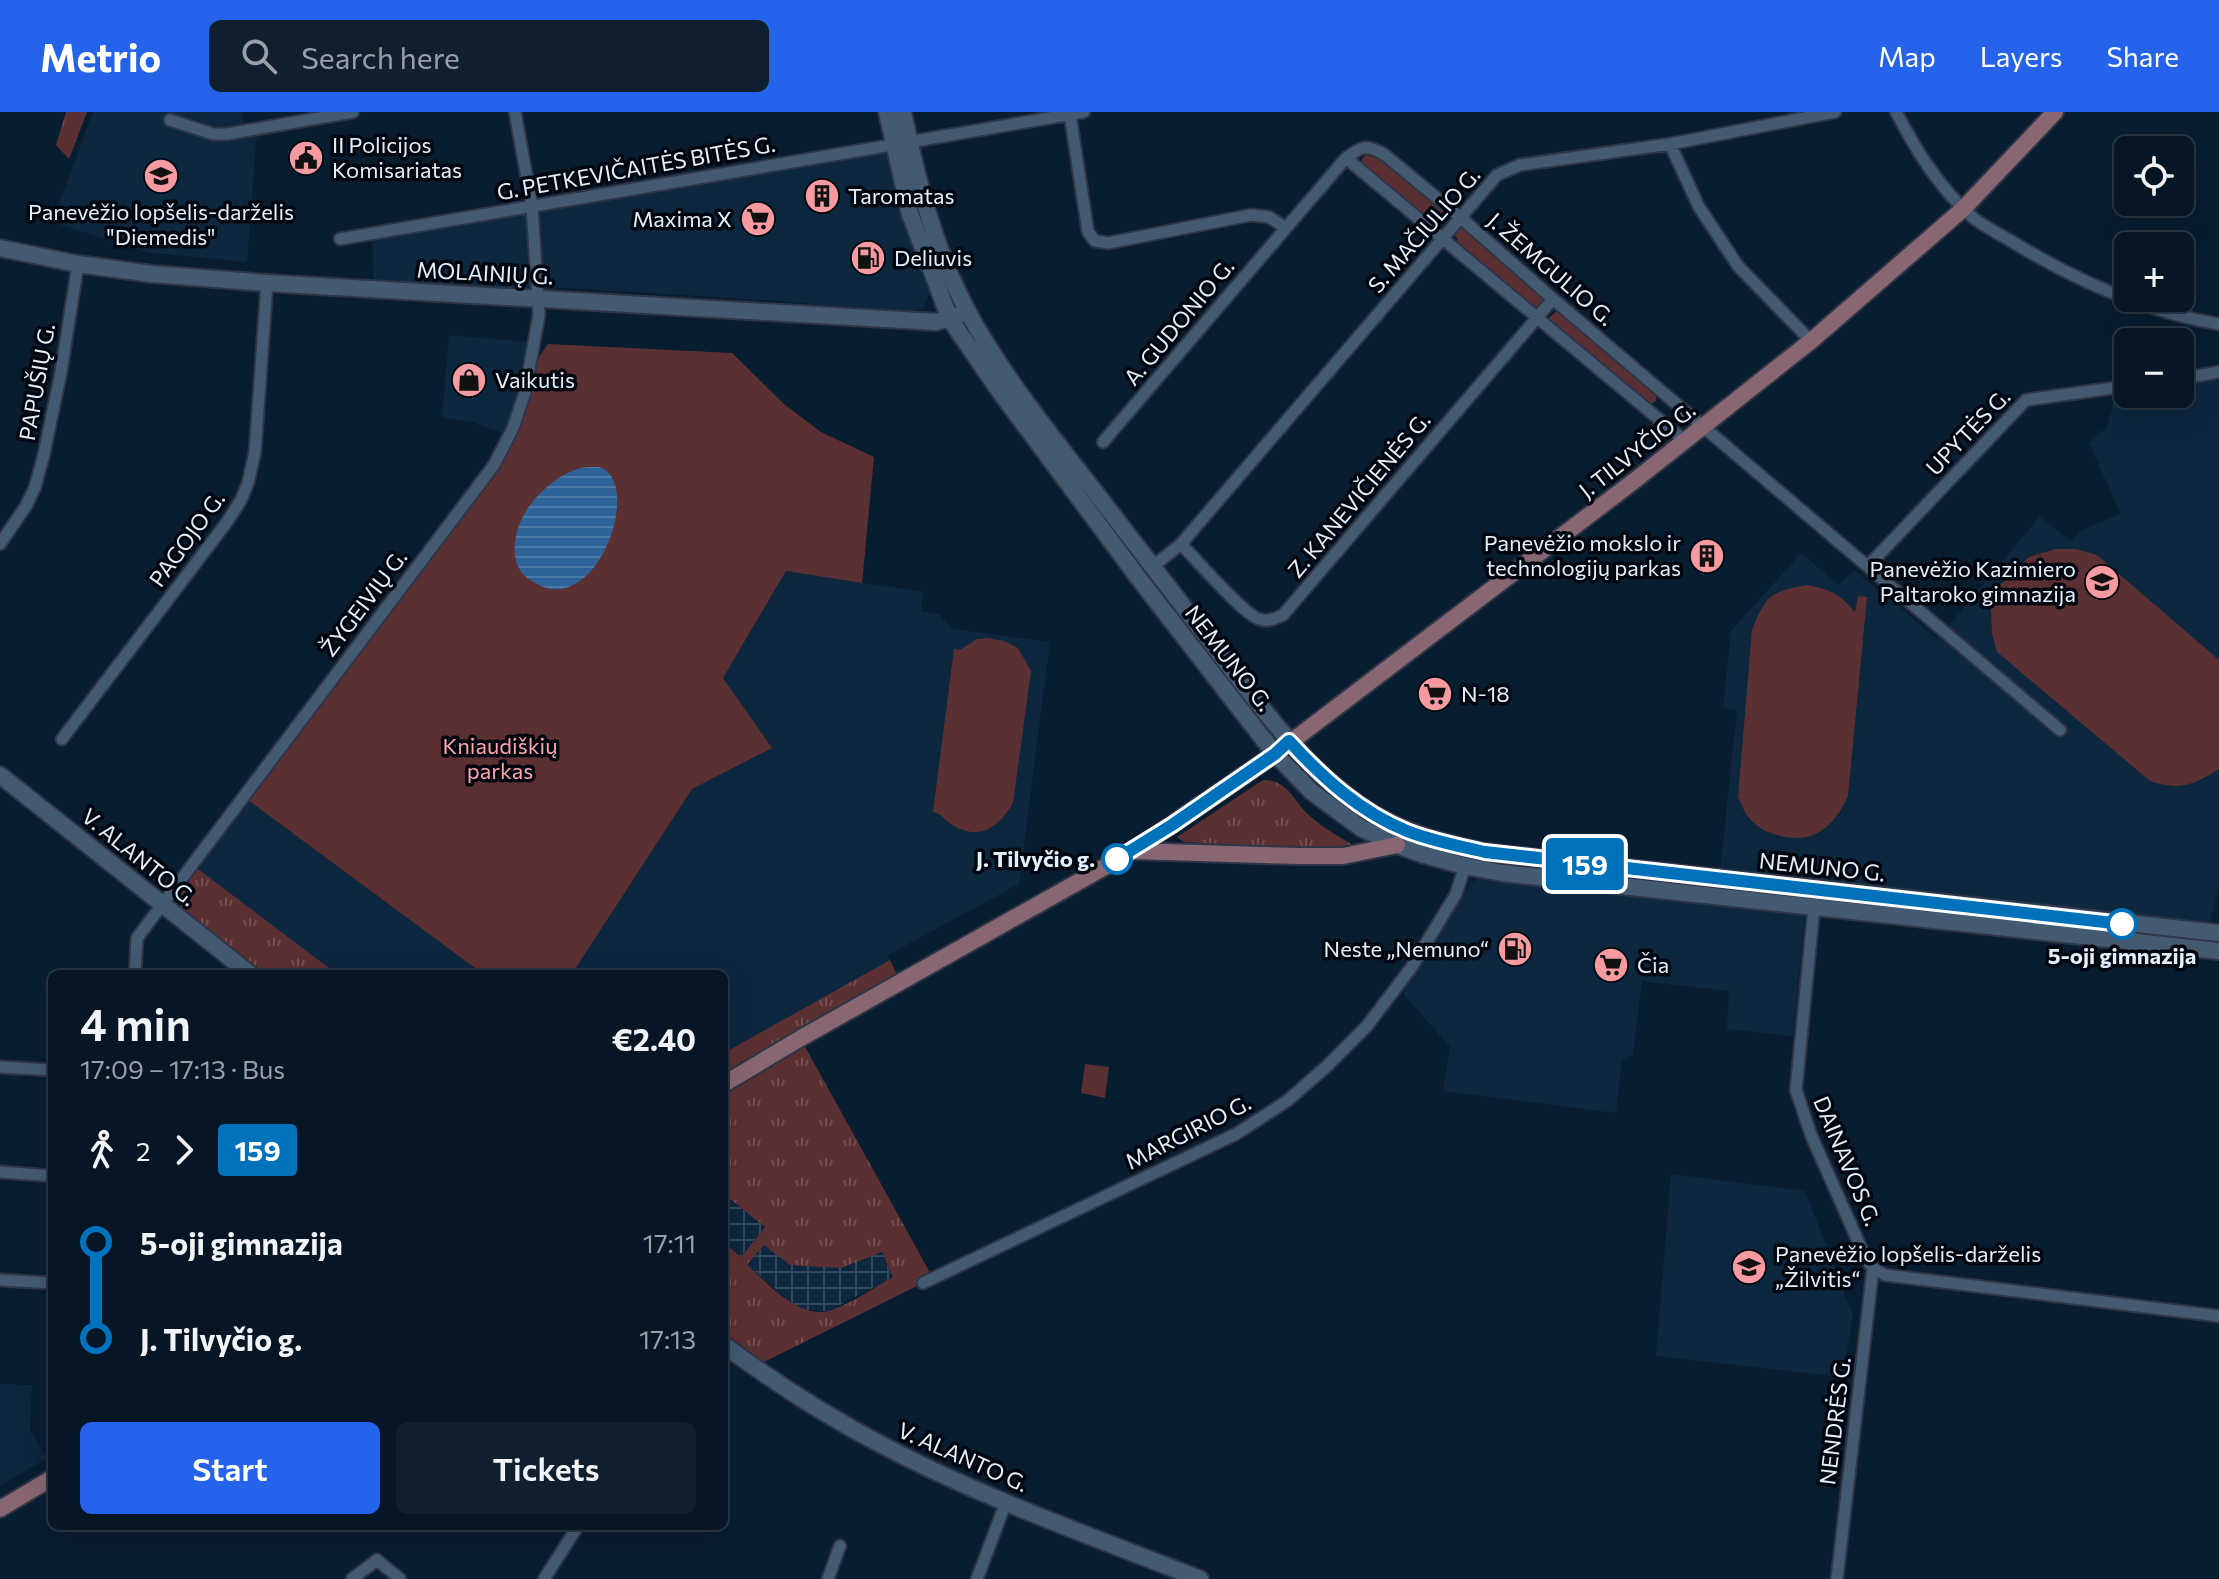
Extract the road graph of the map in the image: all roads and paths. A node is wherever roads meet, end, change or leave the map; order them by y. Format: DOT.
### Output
graph roads {
  1 [pos="353,112"];
  2 [pos="515,112"];
  3 [pos="887,112"];
  4 [pos="903,112"];
  5 [pos="1084,112"];
  6 [pos="1835,112"];
  7 [pos="1896,112"];
  8 [pos="2055,112"];
  9 [pos="1070,114"];
  10 [pos="170,120"];
  11 [pos="901,144"];
  12 [pos="1670,144"];
  13 [pos="1346,158"];
  14 [pos="532,206"];
  15 [pos="1963,209"];
  16 [pos="1460,217"];
  17 [pos="1286,228"];
  18 [pos="1443,237"];
  19 [pos="340,239"];
  20 [pos="0,248"];
  21 [pos="78,264"];
  22 [pos="267,283"];
  23 [pos="539,299"];
  24 [pos="1553,299"];
  25 [pos="967,311"];
  26 [pos="1537,318"];
  27 [pos="950,319"];
  28 [pos="2219,324"];
  29 [pos="1811,341"];
  30 [pos="2219,372"];
  31 [pos="2194,376"];
  32 [pos="2114,388"];
  33 [pos="1705,426"];
  34 [pos="1685,441"];
  35 [pos="1103,442"];
  36 [pos="0,544"];
  37 [pos="1181,544"];
  38 [pos="1868,566"];
  39 [pos="1152,567"];
  40 [pos="2060,730"];
  41 [pos="62,739"];
  42 [pos="1289,741"];
  43 [pos="1275,754"];
  44 [pos="0,775"];
  45 [pos="1397,845"];
  46 [pos="1133,851"];
  47 [pos="1465,866"];
  48 [pos="162,905"];
  49 [pos="1814,907"];
  50 [pos="2219,933"];
  51 [pos="2219,951"];
  52 [pos="135,970"];
  53 [pos="245,970"];
  54 [pos="0,1067"];
  55 [pos="48,1070"];
  56 [pos="728,1082"];
  57 [pos="0,1172"];
  58 [pos="48,1176"];
  59 [pos="1873,1268"];
  60 [pos="0,1280"];
  61 [pos="48,1283"];
  62 [pos="923,1283"];
  63 [pos="2219,1316"];
  64 [pos="728,1348"];
  65 [pos="48,1480"];
  66 [pos="1006,1502"];
  67 [pos="0,1509"];
  68 [pos="575,1530"];
  69 [pos="840,1546"];
  70 [pos="352,1579"];
  71 [pos="400,1579"];
  72 [pos="544,1579"];
  73 [pos="828,1579"];
  74 [pos="977,1579"];
  75 [pos="1200,1579"];
  76 [pos="1837,1579"];
  1 -- 10 [label="street"];
  2 -- 14 [label="street, ŽYGEIVIŲ G."];
  3 -- 11 [label="main road, NEMUNO G."];
  4 -- 11 [label="main road, NEMUNO G."];
  5 -- 9 [label="street, G. PETKEVIČAITĖS BITĖS G."];
  6 -- 12 [label="street, S. MAČIULIO G."];
  7 -- 15 [label="street"];
  8 -- 15 [label="main road, J. TILVYČIO G."];
  9 -- 11 [label="street, G. PETKEVIČAITĖS BITĖS G."];
  9 -- 17 [label="street, A. GUDONIO G."];
  11 -- 14 [label="street, G. PETKEVIČAITĖS BITĖS G."];
  11 -- 25 [label="main road, NEMUNO G."];
  11 -- 27 [label="main road, NEMUNO G."];
  12 -- 16 [label="street, S. MAČIULIO G."];
  12 -- 29 [label="street"];
  13 -- 16 [label="street, J. ŽEMGULIO G."];
  13 -- 17 [label="street, A. GUDONIO G."];
  13 -- 18 [label="street, J. ŽEMGULIO G."];
  14 -- 19 [label="street, G. PETKEVIČAITĖS BITĖS G."];
  14 -- 23 [label="street, ŽYGEIVIŲ G."];
  15 -- 28 [label="street"];
  15 -- 29 [label="main road, J. TILVYČIO G."];
  16 -- 18 [label="street, S. MAČIULIO G."];
  16 -- 24 [label="street, J. ŽEMGULIO G."];
  17 -- 35 [label="street, A. GUDONIO G."];
  18 -- 26 [label="street, J. ŽEMGULIO G."];
  18 -- 37 [label="street, S. MAČIULIO G."];
  20 -- 21 [label="main road, MOLAINIŲ G."];
  21 -- 22 [label="main road, MOLAINIŲ G."];
  21 -- 36 [label="street, PAPUŠIŲ G."];
  22 -- 23 [label="main road, MOLAINIŲ G."];
  22 -- 41 [label="street, PAGOJO G."];
  23 -- 27 [label="main road, MOLAINIŲ G."];
  23 -- 48 [label="street, ŽYGEIVIŲ G."];
  24 -- 26 [label="street, Z. KANEVIČIENĖS G."];
  24 -- 33 [label="street, J. ŽEMGULIO G."];
  25 -- 27 [label="main road, MOLAINIŲ G."];
  25 -- 39 [label="main road, NEMUNO G."];
  26 -- 34 [label="street, J. ŽEMGULIO G."];
  26 -- 37 [label="street, Z. KANEVIČIENĖS G."];
  27 -- 43 [label="main road, NEMUNO G."];
  29 -- 33 [label="main road, J. TILVYČIO G."];
  30 -- 31 [label="street"];
  32 -- 38 [label="street, UPYTĖS G."];
  33 -- 34 [label="main road, J. TILVYČIO G."];
  33 -- 38 [label="street, J. ŽEMGULIO G."];
  34 -- 42 [label="main road, J. TILVYČIO G."];
  37 -- 39 [label="street, S. MAČIULIO G."];
  38 -- 40 [label="street, J. ŽEMGULIO G."];
  39 -- 42 [label="main road, NEMUNO G."];
  42 -- 43 [label="main road, J. TILVYČIO G."];
  42 -- 50 [label="main road, NEMUNO G."];
  43 -- 45 [label="main road, NEMUNO G."];
  43 -- 46 [label="main road, J. TILVYČIO G."];
  44 -- 48 [label="main road, V. ALANTO G."];
  45 -- 46 [label="main road"];
  45 -- 47 [label="main road, NEMUNO G."];
  46 -- 56 [label="main road, J. TILVYČIO G."];
  47 -- 49 [label="main road, NEMUNO G."];
  47 -- 62 [label="street, MARGIRIO G."];
  48 -- 52 [label="street, ŽYGEIVIŲ G."];
  48 -- 53 [label="main road, V. ALANTO G."];
  49 -- 51 [label="main road, NEMUNO G."];
  49 -- 59 [label="street, DAINAVOS G."];
  54 -- 55 [label="street"];
  57 -- 58 [label="street"];
  59 -- 63 [label="street"];
  59 -- 76 [label="street, NENDRĖS G."];
  60 -- 61 [label="street"];
  64 -- 66 [label="main road, V. ALANTO G."];
  65 -- 67 [label="main road"];
  66 -- 74 [label="street"];
  66 -- 75 [label="main road, V. ALANTO G."];
  68 -- 72 [label="street"];
  69 -- 73 [label="street"];
  70 -- 71 [label="street"];
}
